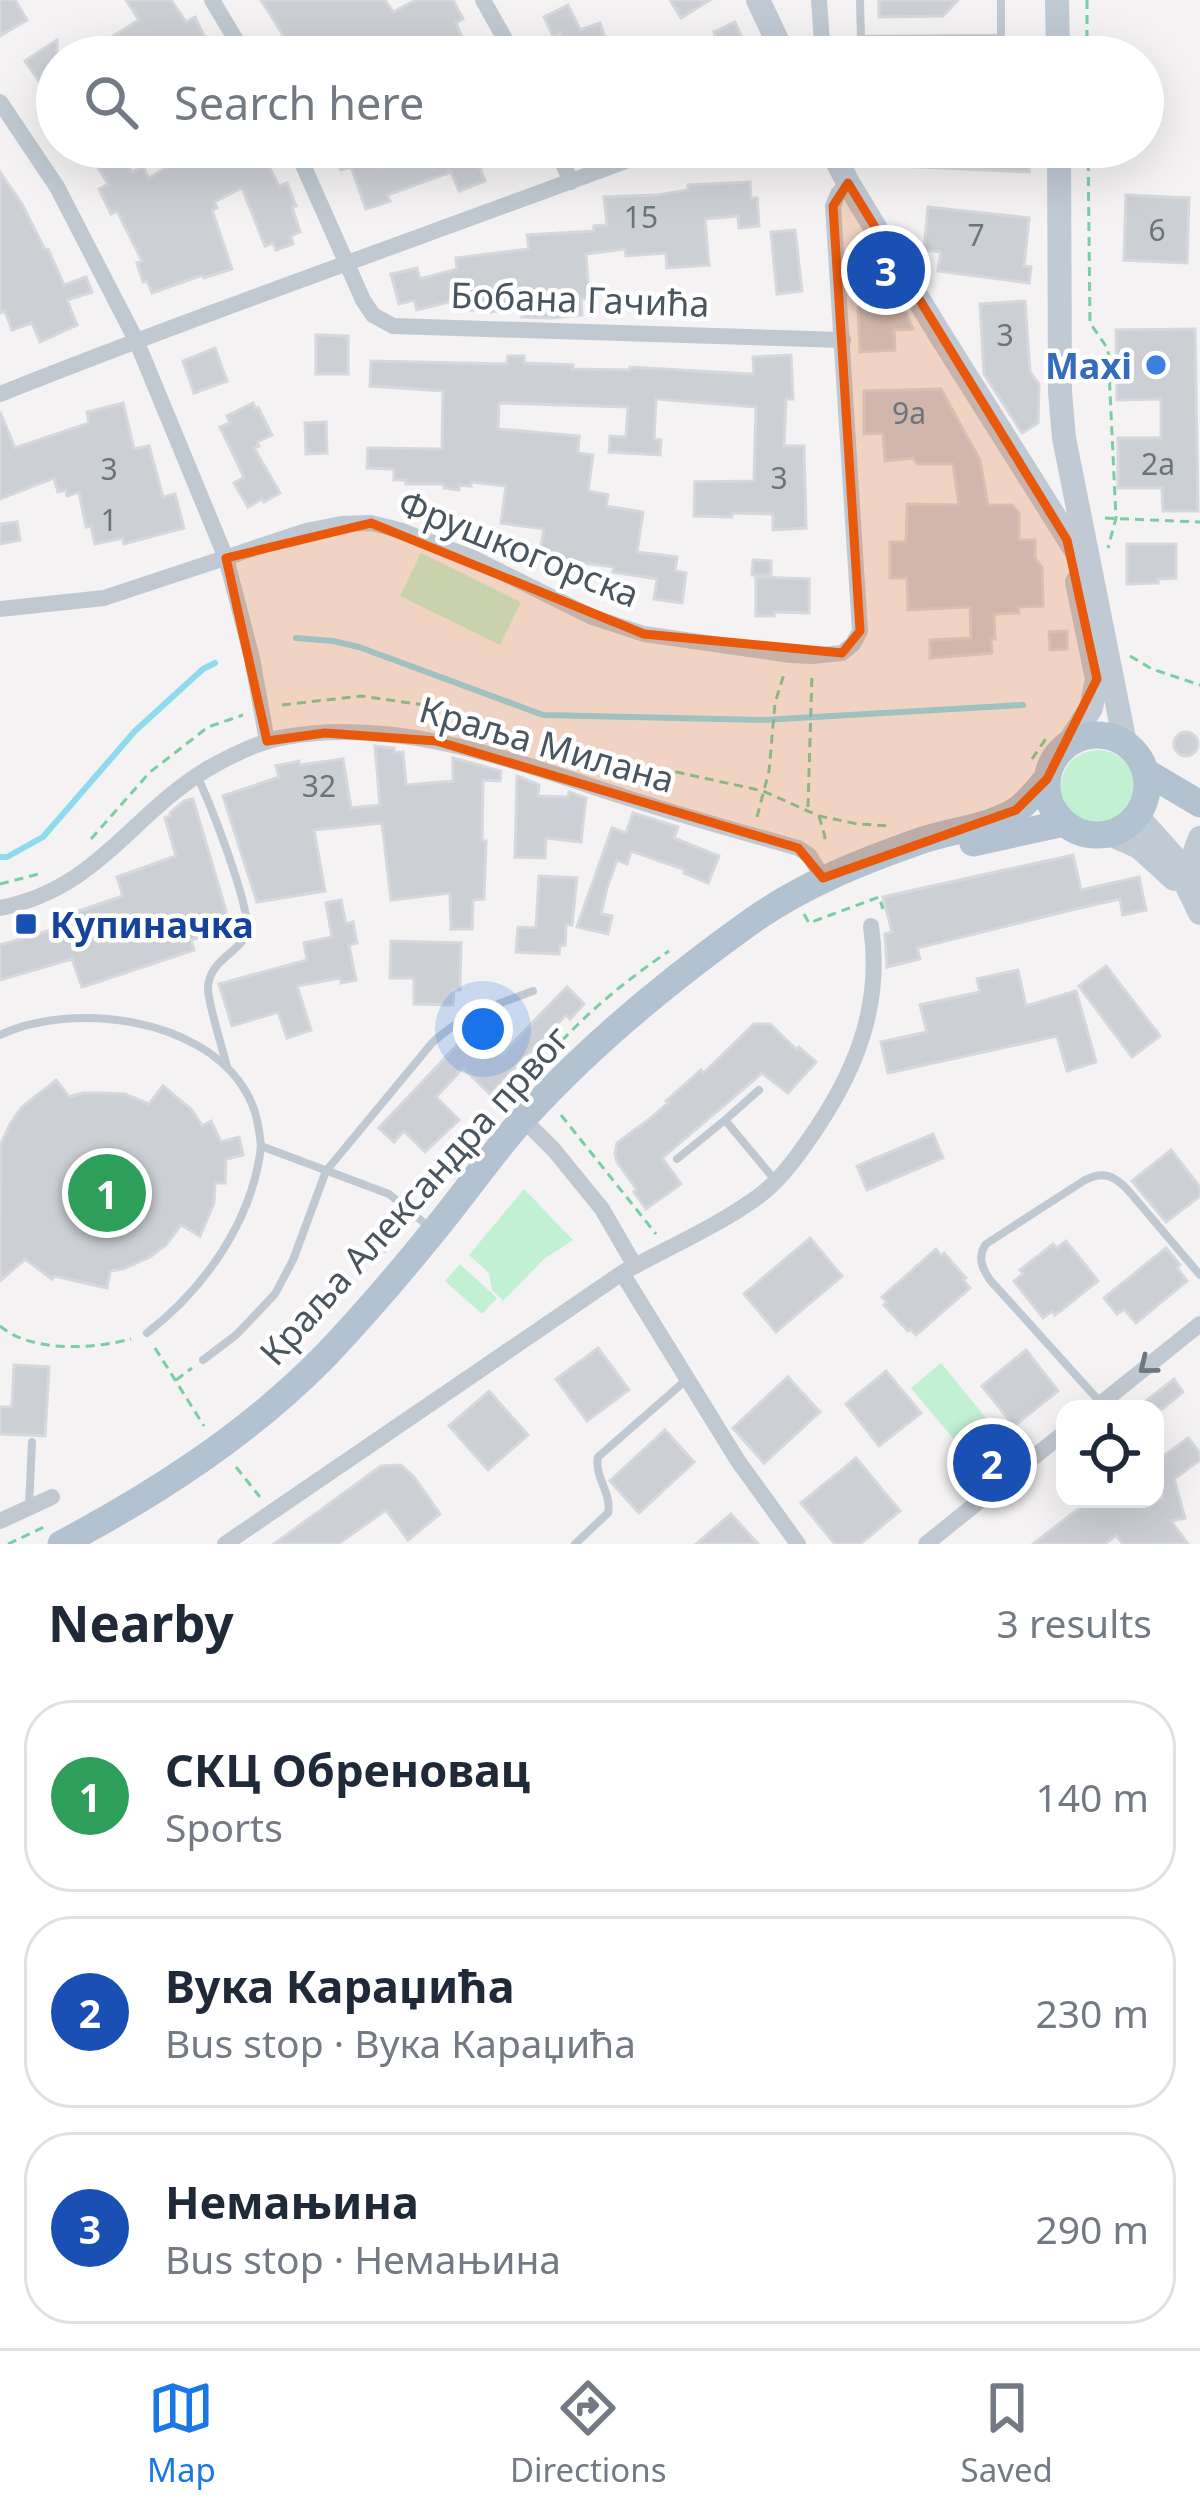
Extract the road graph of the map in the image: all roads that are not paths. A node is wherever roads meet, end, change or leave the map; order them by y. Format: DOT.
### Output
graph roads {
  1 [pos="212,0"];
  2 [pos="483,0"];
  3 [pos="758,0"];
  4 [pos="819,0"];
  5 [pos="860,0"];
  6 [pos="1000,0"];
  7 [pos="1058,0"];
  8 [pos="233,36"];
  9 [pos="503,36"];
  10 [pos="775,36"];
  11 [pos="822,36"];
  12 [pos="861,36"];
  13 [pos="1001,36"];
  14 [pos="1058,36"];
  15 [pos="0,102"];
  16 [pos="36,156"];
  17 [pos="44,168"];
  18 [pos="305,168"];
  19 [pos="566,168"];
  20 [pos="608,168"];
  21 [pos="840,168"];
  22 [pos="1058,168"];
  23 [pos="572,182"];
  24 [pos="848,183"];
  25 [pos="349,265"];
  26 [pos="136,340"];
  27 [pos="843,340"];
  28 [pos="0,394"];
  29 [pos="1064,438"];
  30 [pos="1028,478"];
  31 [pos="1073,528"];
  32 [pos="226,558"];
  33 [pos="0,609"];
  34 [pos="267,741"];
  35 [pos="1125,743"];
  36 [pos="1068,744"];
  37 [pos="1146,772"];
  38 [pos="197,776"];
  39 [pos="1047,779"];
  40 [pos="1200,808"];
  41 [pos="1138,815"];
  42 [pos="1064,823"];
  43 [pos="1110,834"];
  44 [pos="1200,838"];
  45 [pos="874,858"];
  46 [pos="817,869"];
  47 [pos="0,908"];
  48 [pos="1197,909"];
  49 [pos="871,926"];
  50 [pos="533,991"];
  51 [pos="0,1035"];
  52 [pos="227,1069"];
  53 [pos="759,1090"];
  54 [pos="523,1119"];
  55 [pos="725,1120"];
  56 [pos="261,1145"];
  57 [pos="677,1160"];
  58 [pos="326,1171"];
  59 [pos="776,1181"];
  60 [pos="424,1222"];
  61 [pos="628,1269"];
  62 [pos="1200,1275"];
  63 [pos="1200,1324"];
  64 [pos="147,1333"];
  65 [pos="203,1360"];
  66 [pos="686,1380"];
  67 [pos="1093,1400"];
  68 [pos="1105,1400"];
  69 [pos="1056,1439"];
  70 [pos="32,1442"];
  71 [pos="52,1497"];
  72 [pos="29,1508"];
  73 [pos="0,1521"];
  74 [pos="58,1534"];
  75 [pos="225,1544"];
  76 [pos="575,1544"];
  77 [pos="797,1544"];
  78 [pos="926,1544"];
  1 -- 8 [label="street"];
  2 -- 9 [label="street"];
  3 -- 10 [label="street"];
  4 -- 11 [label="street"];
  5 -- 12 [label="lane"];
  6 -- 13 [label="lane"];
  7 -- 14 [label="street"];
  15 -- 16 [label="street"];
  17 -- 26 [label="street"];
  18 -- 25 [label="street, Бобана Гачића"];
  19 -- 23 [label="street"];
  20 -- 23 [label="street"];
  21 -- 24 [label="street"];
  22 -- 29 [label="street"];
  23 -- 25 [label="street"];
  24 -- 27 [label="street"];
  24 -- 30 [label="street"];
  25 -- 26 [label="street"];
  25 -- 27 [label="street, Бобана Гачића"];
  26 -- 28 [label="street"];
  26 -- 32 [label="street"];
  27 -- 32 [label="street, Фрушкогорска"];
  29 -- 30 [label="street"];
  29 -- 31 [label="street"];
  30 -- 31 [label="street"];
  31 -- 35 [label="street"];
  31 -- 36 [label="street"];
  32 -- 33 [label="street, Фрушкогорска"];
  32 -- 34 [label="street"];
  34 -- 38 [label="street, Краља Милана"];
  34 -- 46 [label="street, Краља Милана"];
  35 -- 36 [label="main road"];
  35 -- 37 [label="main road"];
  36 -- 39 [label="main road, Краља Александра првог"];
  37 -- 40 [label="main road"];
  37 -- 41 [label="main road"];
  38 -- 47 [label="street, Краља Милана"];
  38 -- 52 [label="lane"];
  39 -- 42 [label="main road"];
  39 -- 45 [label="main road, Краља Александра првог"];
  40 -- 41 [label="main road"];
  41 -- 43 [label="main road"];
  41 -- 48 [label="street"];
  42 -- 43 [label="main road, Краља Александра првог"];
  42 -- 45 [label="main road, Краља Александра првог"];
  43 -- 48 [label="street"];
  44 -- 48 [label="street"];
  45 -- 46 [label="main road, Краља Александра првог"];
  46 -- 54 [label="main road, Краља Александра првог"];
  49 -- 59 [label="street"];
  50 -- 58 [label="lane"];
  51 -- 52 [label="lane"];
  52 -- 56 [label="lane"];
  53 -- 55 [label="lane"];
  54 -- 60 [label="main road, Краља Александра првог"];
  54 -- 61 [label="street"];
  55 -- 57 [label="lane"];
  55 -- 59 [label="lane"];
  56 -- 58 [label="lane"];
  56 -- 64 [label="lane"];
  58 -- 60 [label="lane"];
  58 -- 65 [label="lane"];
  59 -- 61 [label="street"];
  60 -- 74 [label="main road, Краља Александра првог"];
  61 -- 66 [label="street"];
  61 -- 75 [label="street"];
  62 -- 67 [label="lane"];
  63 -- 68 [label="street, one-way"];
  66 -- 76 [label="lane"];
  66 -- 77 [label="street"];
  69 -- 78 [label="street"];
  70 -- 72 [label="lane"];
  71 -- 72 [label="street"];
  72 -- 73 [label="street"];
}
